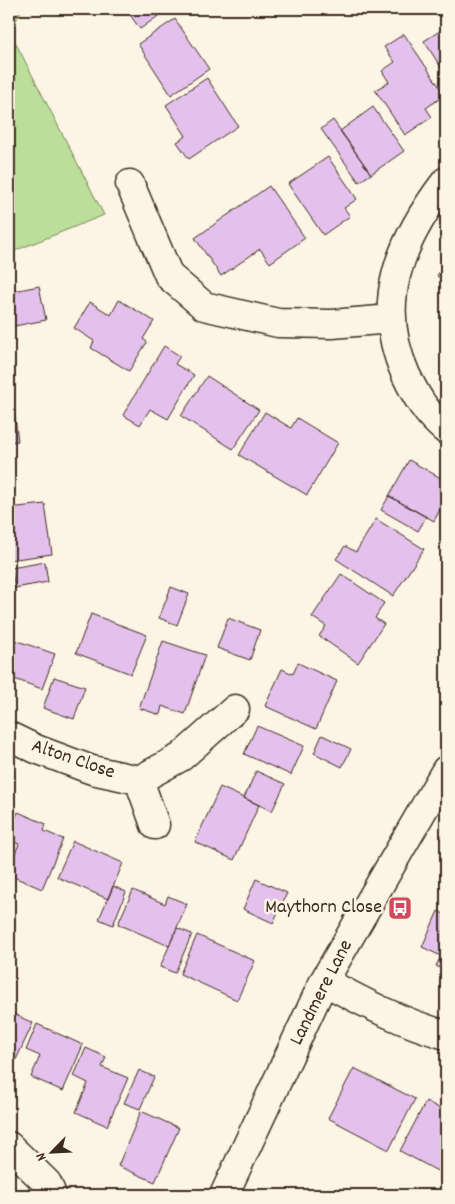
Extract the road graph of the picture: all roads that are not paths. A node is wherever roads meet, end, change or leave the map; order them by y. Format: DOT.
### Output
graph roads {
  1 [pos="446,181"];
  2 [pos="130,184"];
  3 [pos="391,319"];
  4 [pos="446,430"];
  5 [pos="235,709"];
  6 [pos="9,736"];
  7 [pos="446,770"];
  8 [pos="140,780"];
  9 [pos="155,824"];
  10 [pos="324,981"];
  11 [pos="446,1035"];
  12 [pos="9,1146"];
  13 [pos="52,1195"];
  14 [pos="224,1195"];
  1 -- 3 [label="street"];
  2 -- 3 [label="street"];
  3 -- 4 [label="street"];
  5 -- 8 [label="street, Alton Close"];
  6 -- 8 [label="street, Alton Close"];
  7 -- 10 [label="street, Landmere Lane"];
  8 -- 9 [label="street, Alton Close"];
  10 -- 11 [label="street"];
  10 -- 14 [label="street, Landmere Lane"];
  12 -- 13 [label="street"];
}
